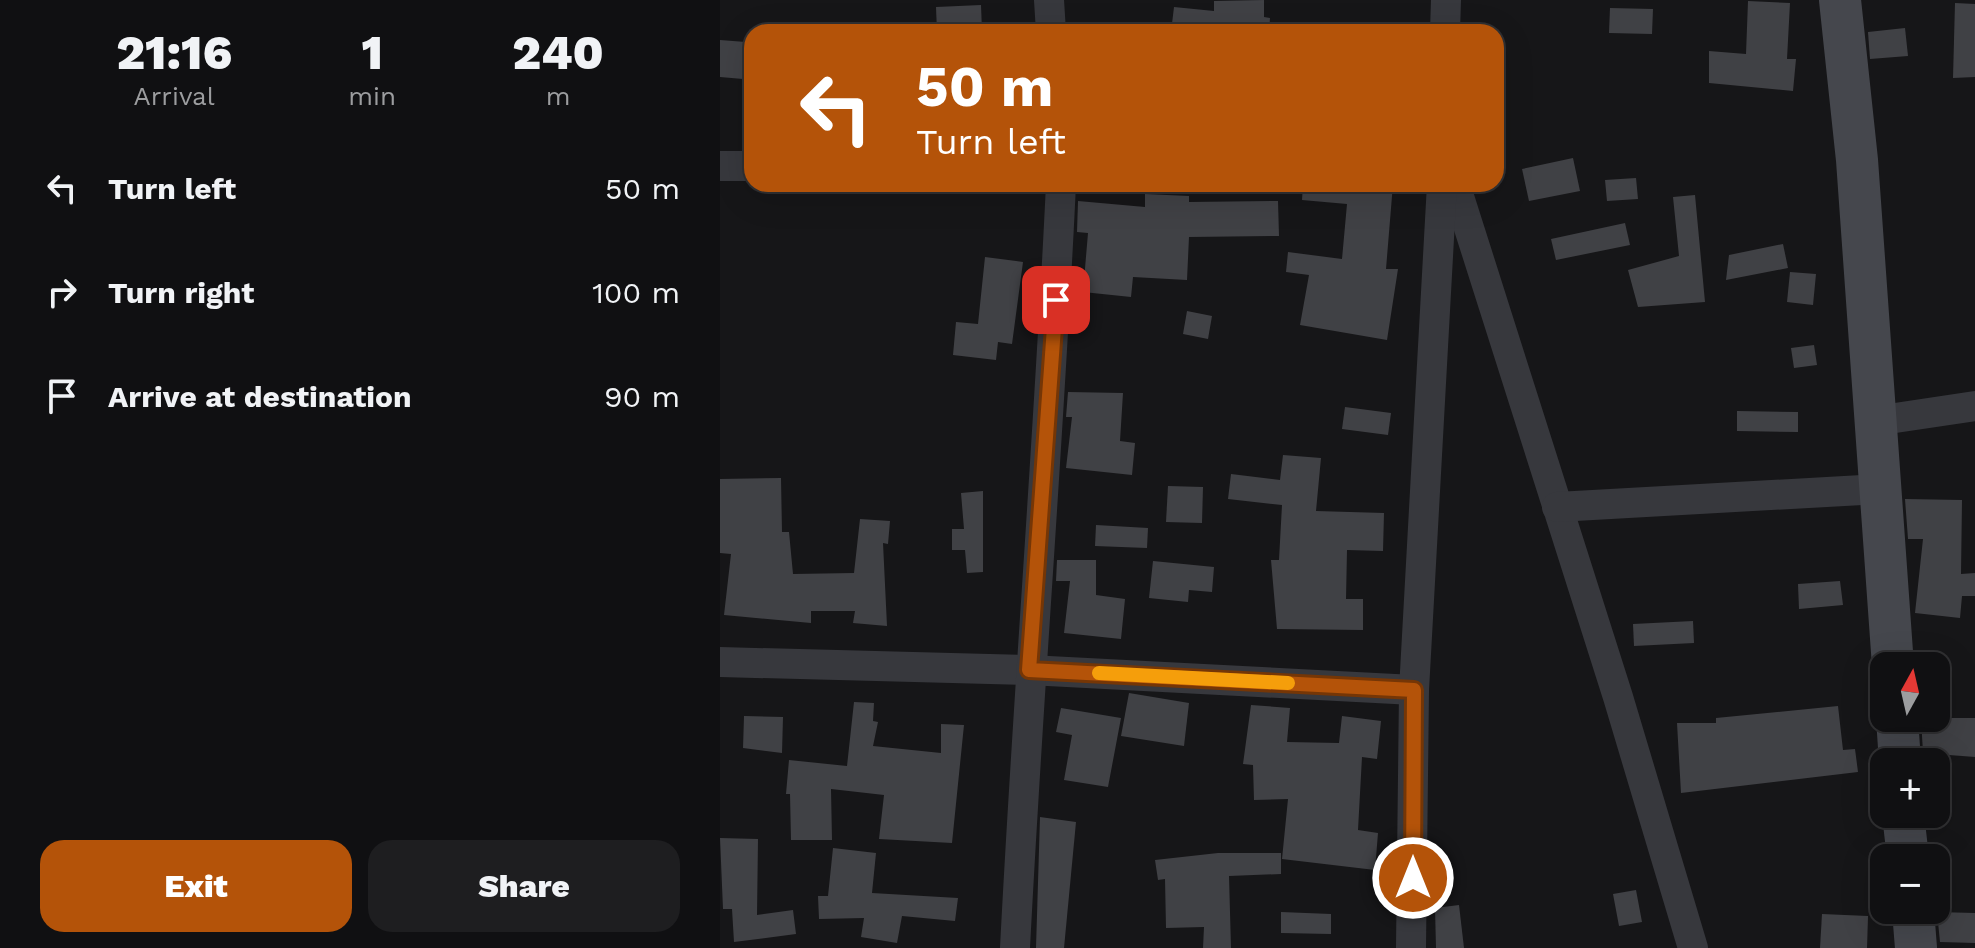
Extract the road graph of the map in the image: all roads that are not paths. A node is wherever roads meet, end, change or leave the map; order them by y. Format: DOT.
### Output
graph roads {
  1 [pos="1049,0"];
  2 [pos="1446,0"];
  3 [pos="1840,0"];
  4 [pos="1050,24"];
  5 [pos="1445,24"];
  6 [pos="720,166"];
  7 [pos="744,166"];
  8 [pos="1061,192"];
  9 [pos="1442,192"];
  10 [pos="1458,192"];
  11 [pos="1975,406"];
  12 [pos="1875,421"];
  13 [pos="1880,489"];
  14 [pos="1557,507"];
  15 [pos="1892,652"];
  16 [pos="720,662"];
  17 [pos="1029,670"];
  18 [pos="1414,690"];
  19 [pos="1914,924"];
  20 [pos="1015,948"];
  21 [pos="1411,948"];
  22 [pos="1693,948"];
  23 [pos="1916,948"];
  1 -- 4 [label="street"];
  2 -- 5 [label="street"];
  3 -- 12 [label="street"];
  6 -- 7 [label="street"];
  8 -- 17 [label="street"];
  9 -- 18 [label="street"];
  10 -- 14 [label="street"];
  11 -- 12 [label="street"];
  12 -- 13 [label="street"];
  13 -- 14 [label="street"];
  13 -- 15 [label="street"];
  14 -- 22 [label="street"];
  16 -- 17 [label="street"];
  17 -- 18 [label="street"];
  17 -- 20 [label="street"];
  18 -- 21 [label="street"];
  19 -- 23 [label="street"];
}
